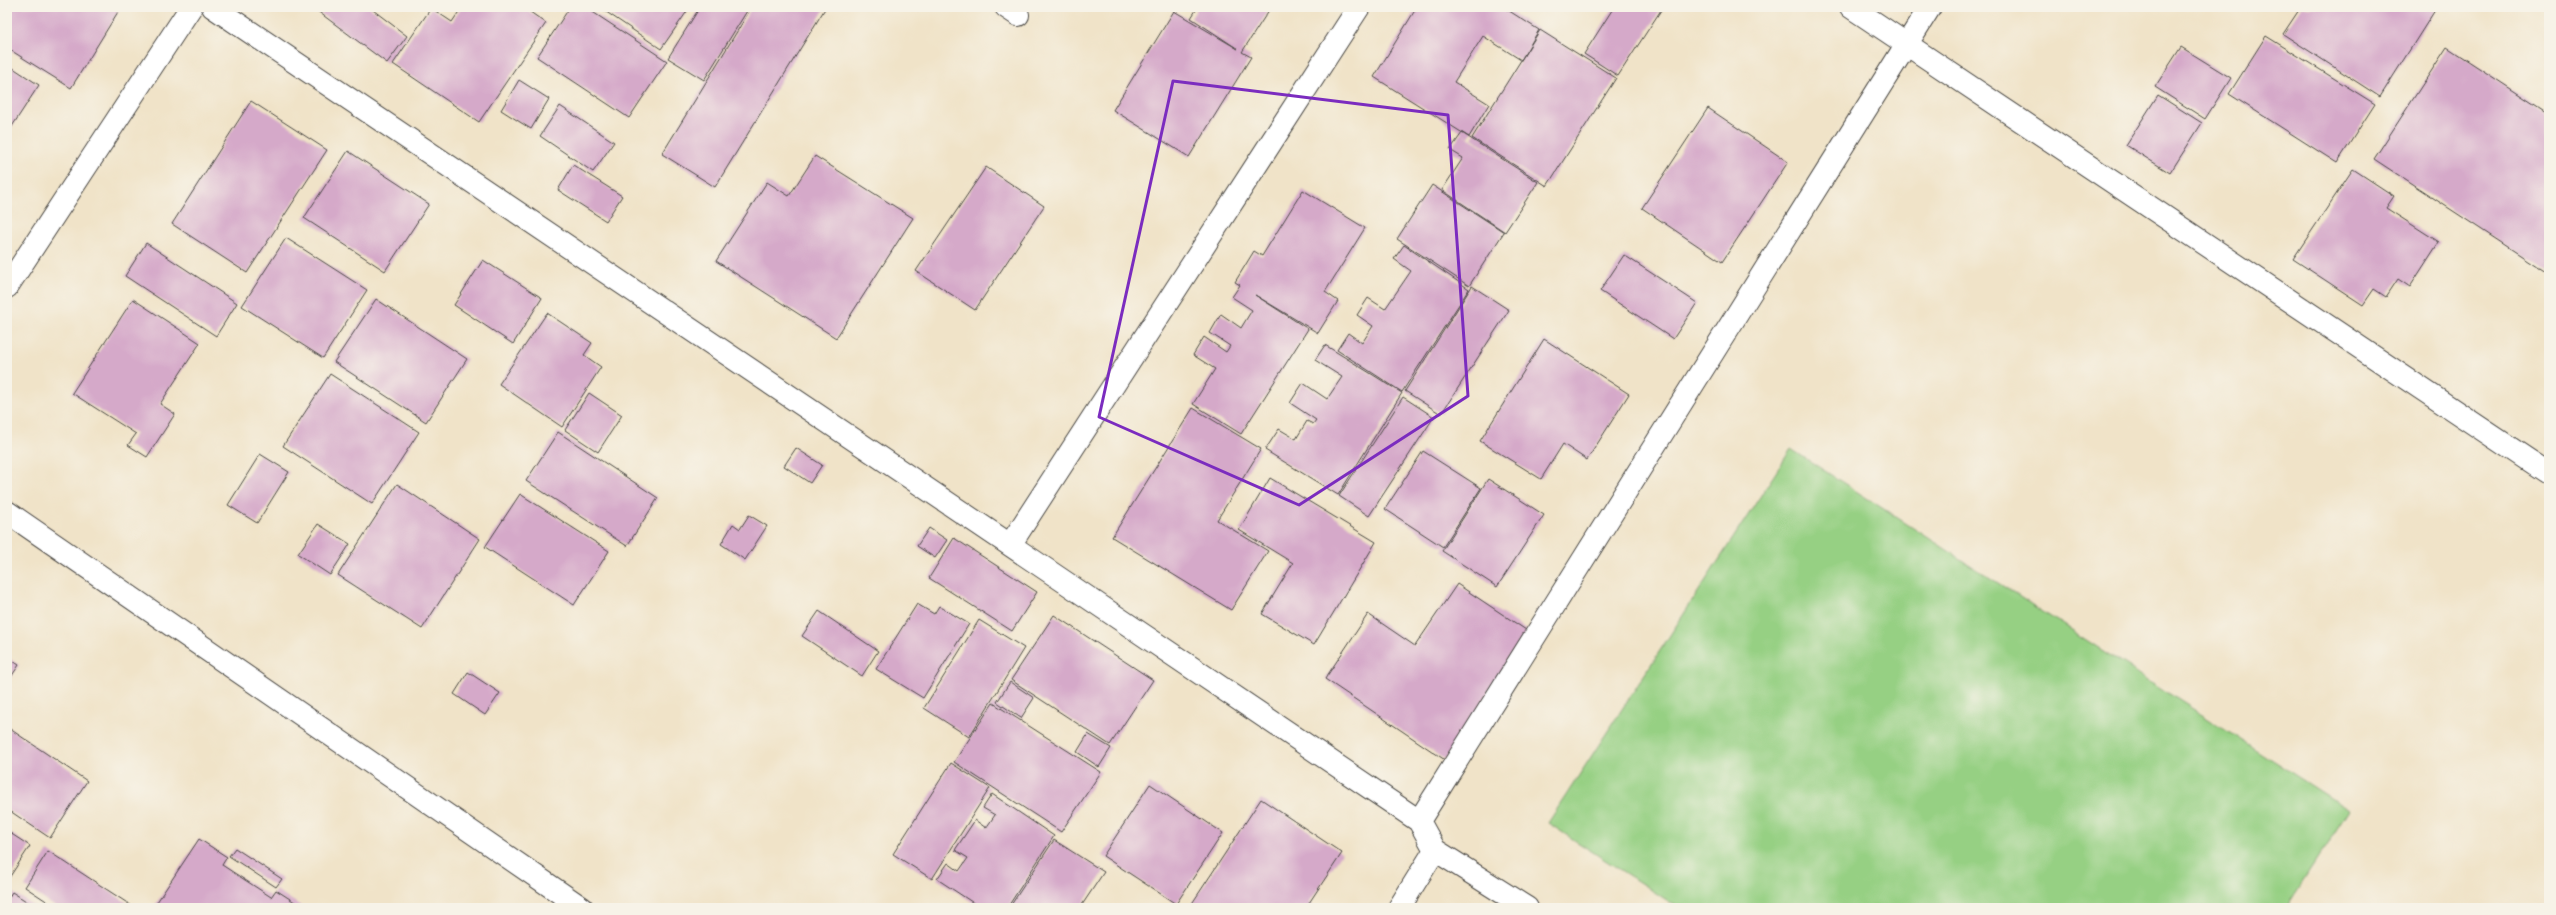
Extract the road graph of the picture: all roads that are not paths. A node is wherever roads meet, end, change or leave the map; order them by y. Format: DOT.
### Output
graph roads {
  1 [pos="191,7"];
  2 [pos="213,7"];
  3 [pos="1359,7"];
  4 [pos="1850,7"];
  5 [pos="1930,7"];
  6 [pos="1906,43"];
  7 [pos="7,287"];
  8 [pos="2549,474"];
  9 [pos="7,512"];
  10 [pos="1010,545"];
  11 [pos="1420,821"];
  12 [pos="1435,850"];
  13 [pos="582,908"];
  14 [pos="1399,908"];
  15 [pos="1528,908"];
  1 -- 7 [label="street"];
  2 -- 10 [label="street"];
  3 -- 10 [label="street"];
  4 -- 6 [label="street"];
  5 -- 6 [label="street"];
  6 -- 8 [label="street"];
  6 -- 11 [label="street"];
  9 -- 13 [label="street"];
  10 -- 11 [label="street"];
  11 -- 12 [label="street"];
  12 -- 14 [label="street"];
  12 -- 15 [label="street"];
}
